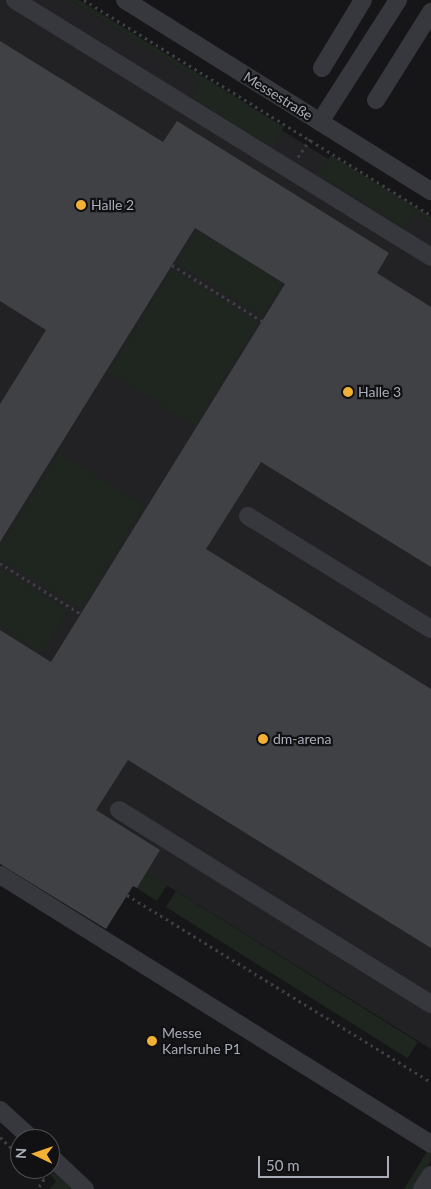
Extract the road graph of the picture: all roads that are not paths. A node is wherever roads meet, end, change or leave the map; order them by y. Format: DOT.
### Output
graph roads {
  1 [pos="15,0"];
  2 [pos="125,0"];
  3 [pos="363,0"];
  4 [pos="398,0"];
  5 [pos="431,12"];
  6 [pos="322,68"];
  7 [pos="376,100"];
  8 [pos="324,117"];
  9 [pos="431,191"];
  10 [pos="431,257"];
  11 [pos="248,516"];
  12 [pos="431,629"];
  13 [pos="119,810"];
  14 [pos="0,875"];
  15 [pos="431,1004"];
  16 [pos="0,1110"];
  17 [pos="21,1129"];
  18 [pos="431,1144"];
  19 [pos="60,1165"];
  20 [pos="431,1175"];
  21 [pos="85,1189"];
  22 [pos="422,1189"];
  1 -- 10 [label="street"];
  2 -- 8 [label="street, Messestraße"];
  3 -- 6 [label="street"];
  4 -- 8 [label="street"];
  5 -- 7 [label="street"];
  8 -- 9 [label="street, Messestraße"];
  11 -- 12 [label="street"];
  13 -- 15 [label="street"];
  14 -- 18 [label="street"];
  16 -- 17 [label="street"];
  19 -- 21 [label="street"];
  20 -- 22 [label="street"];
}
